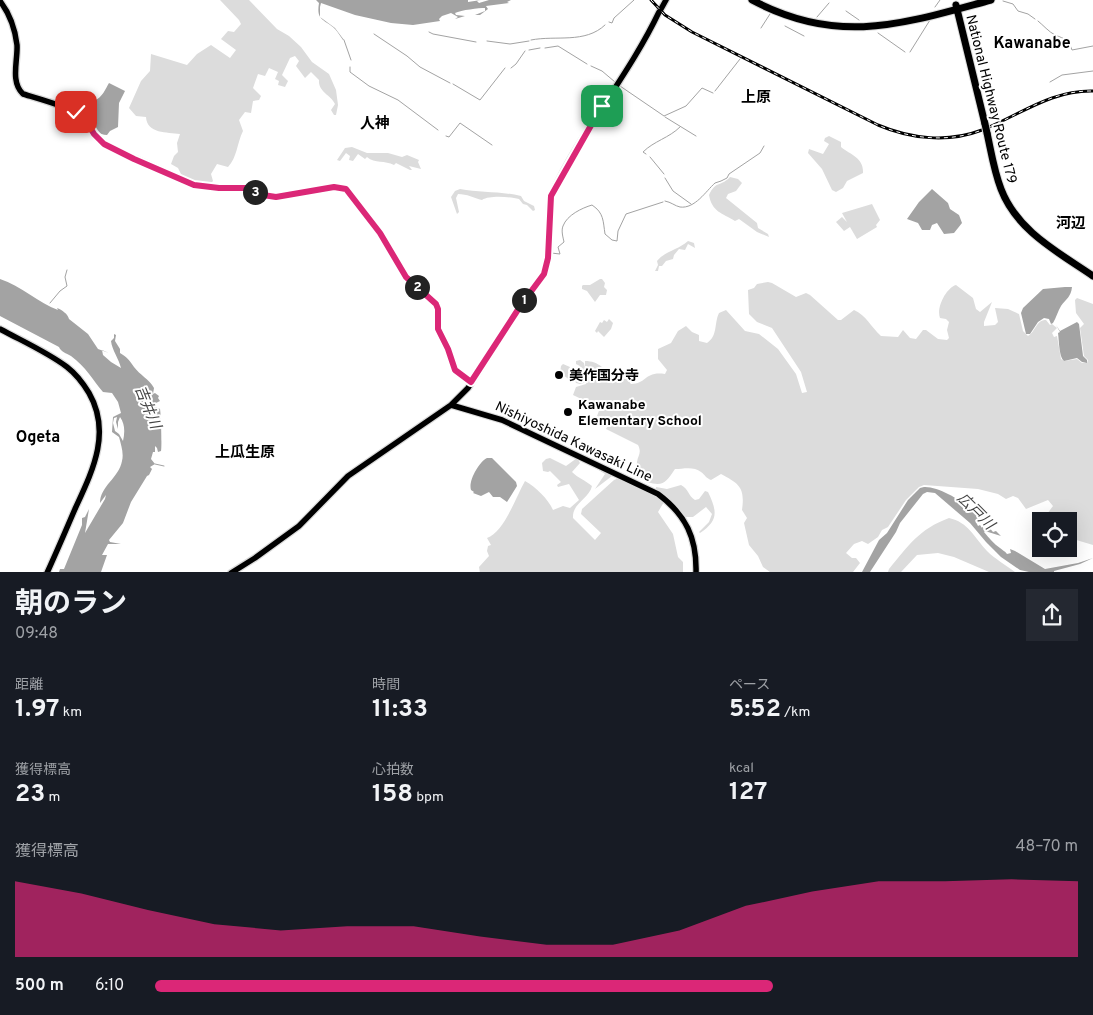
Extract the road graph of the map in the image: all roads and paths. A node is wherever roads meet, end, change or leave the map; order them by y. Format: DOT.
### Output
graph roads {
  1 [pos="666,0"];
  2 [pos="752,0"];
  3 [pos="758,0"];
  4 [pos="977,0"];
  5 [pos="991,0"];
  6 [pos="0,1"];
  7 [pos="956,5"];
  8 [pos="1093,276"];
  9 [pos="0,329"];
  10 [pos="471,382"];
  11 [pos="451,405"];
  12 [pos="47,572"];
  13 [pos="231,572"];
  14 [pos="696,572"];
  1 -- 10 [label="main road"];
  2 -- 7 [label="highway"];
  3 -- 7 [label="highway"];
  4 -- 7 [label="highway"];
  5 -- 7 [label="highway"];
  6 -- 10 [label="main road"];
  7 -- 8 [label="highway, National Highway Route 179, bridge"];
  9 -- 12 [label="main road"];
  10 -- 11 [label="main road"];
  11 -- 13 [label="main road"];
  11 -- 14 [label="main road, Nishiyoshida Kawasaki Line"];
}
